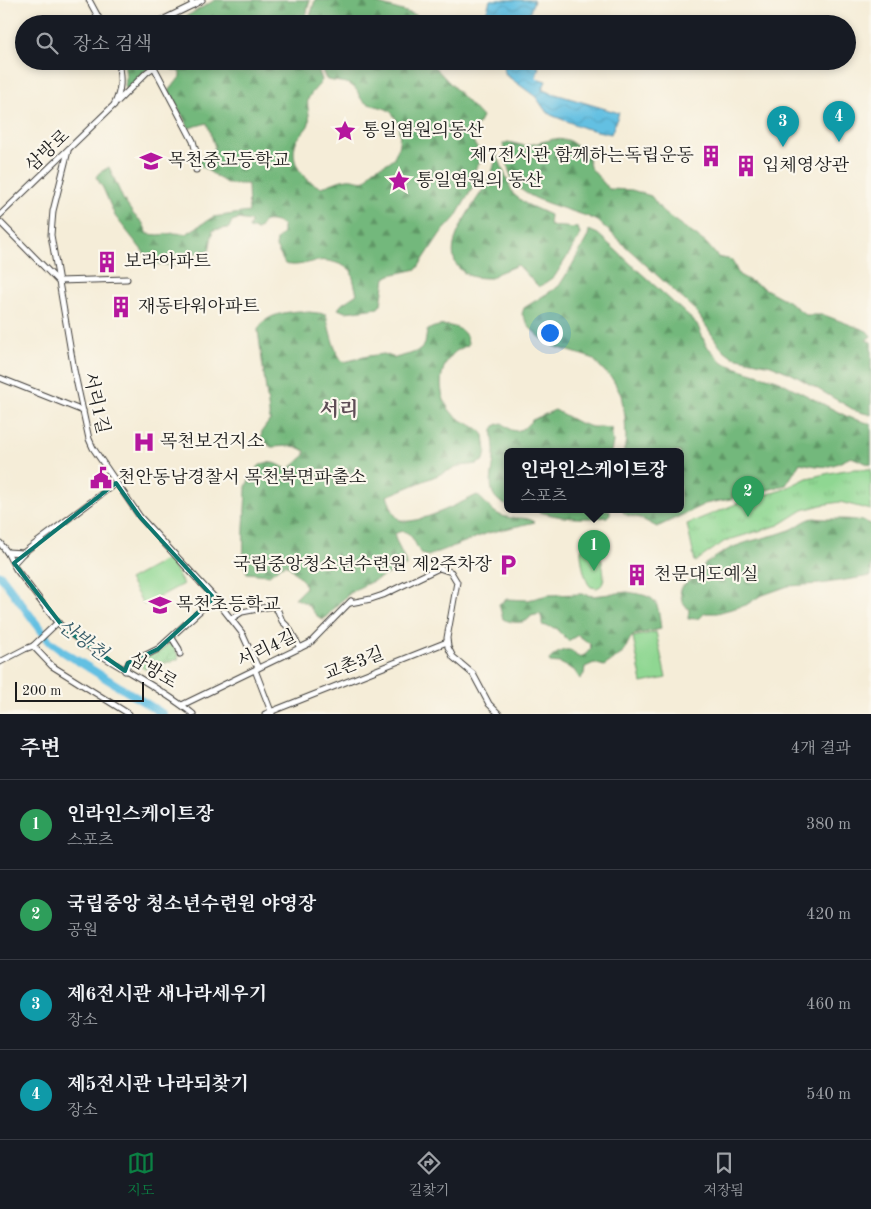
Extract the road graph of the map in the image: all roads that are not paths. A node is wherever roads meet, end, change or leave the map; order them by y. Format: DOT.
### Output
graph roads {
  1 [pos="89,0"];
  2 [pos="202,0"];
  3 [pos="192,2"];
  4 [pos="97,15"];
  5 [pos="170,15"];
  6 [pos="120,70"];
  7 [pos="150,70"];
  8 [pos="156,70"];
  9 [pos="114,105"];
  10 [pos="68,151"];
  11 [pos="196,170"];
  12 [pos="0,215"];
  13 [pos="0,222"];
  14 [pos="127,279"];
  15 [pos="58,281"];
  16 [pos="0,378"];
  17 [pos="83,411"];
  18 [pos="116,483"];
  19 [pos="0,543"];
  20 [pos="7,552"];
  21 [pos="24,553"];
  22 [pos="14,563"];
  23 [pos="214,598"];
  24 [pos="231,619"];
  25 [pos="58,622"];
  26 [pos="172,638"];
  27 [pos="447,642"];
  28 [pos="33,646"];
  29 [pos="300,648"];
  30 [pos="181,650"];
  31 [pos="0,662"];
  32 [pos="256,669"];
  33 [pos="125,670"];
  34 [pos="182,705"];
  35 [pos="269,713"];
  36 [pos="129,714"];
  37 [pos="193,714"];
  38 [pos="499,714"];
  1 -- 4 [label="street"];
  2 -- 3 [label="street"];
  3 -- 5 [label="street"];
  6 -- 9 [label="street, 삼방로"];
  7 -- 9 [label="street, 삼방로"];
  8 -- 11 [label="street, 삼방로"];
  9 -- 10 [label="street, 삼방로"];
  10 -- 12 [label="street, 삼방로"];
  10 -- 15 [label="street, 서리1길"];
  13 -- 15 [label="street"];
  14 -- 15 [label="street"];
  15 -- 17 [label="street, 서리1길"];
  16 -- 17 [label="street"];
  17 -- 18 [label="street, 서리1길"];
  18 -- 21 [label="street"];
  18 -- 23 [label="street, 서리1길"];
  19 -- 20 [label="street, 삼방로"];
  20 -- 21 [label="street"];
  20 -- 22 [label="street, 삼방로"];
  21 -- 22 [label="street"];
  22 -- 25 [label="street, 삼방로"];
  23 -- 24 [label="street, 서리1길"];
  23 -- 26 [label="street"];
  24 -- 29 [label="street"];
  24 -- 32 [label="street, 서리1길"];
  25 -- 28 [label="street"];
  25 -- 33 [label="street, 삼방로"];
  26 -- 30 [label="street"];
  26 -- 33 [label="street"];
  27 -- 29 [label="street, 서리4길"];
  27 -- 35 [label="street, 교촌3길"];
  27 -- 38 [label="street"];
  28 -- 31 [label="street"];
  28 -- 36 [label="street"];
  29 -- 32 [label="street, 서리4길"];
  32 -- 34 [label="street, 서리4길"];
  32 -- 35 [label="street, 서리1길"];
  33 -- 34 [label="street, 삼방로"];
  34 -- 37 [label="street, 삼방로"];
}
